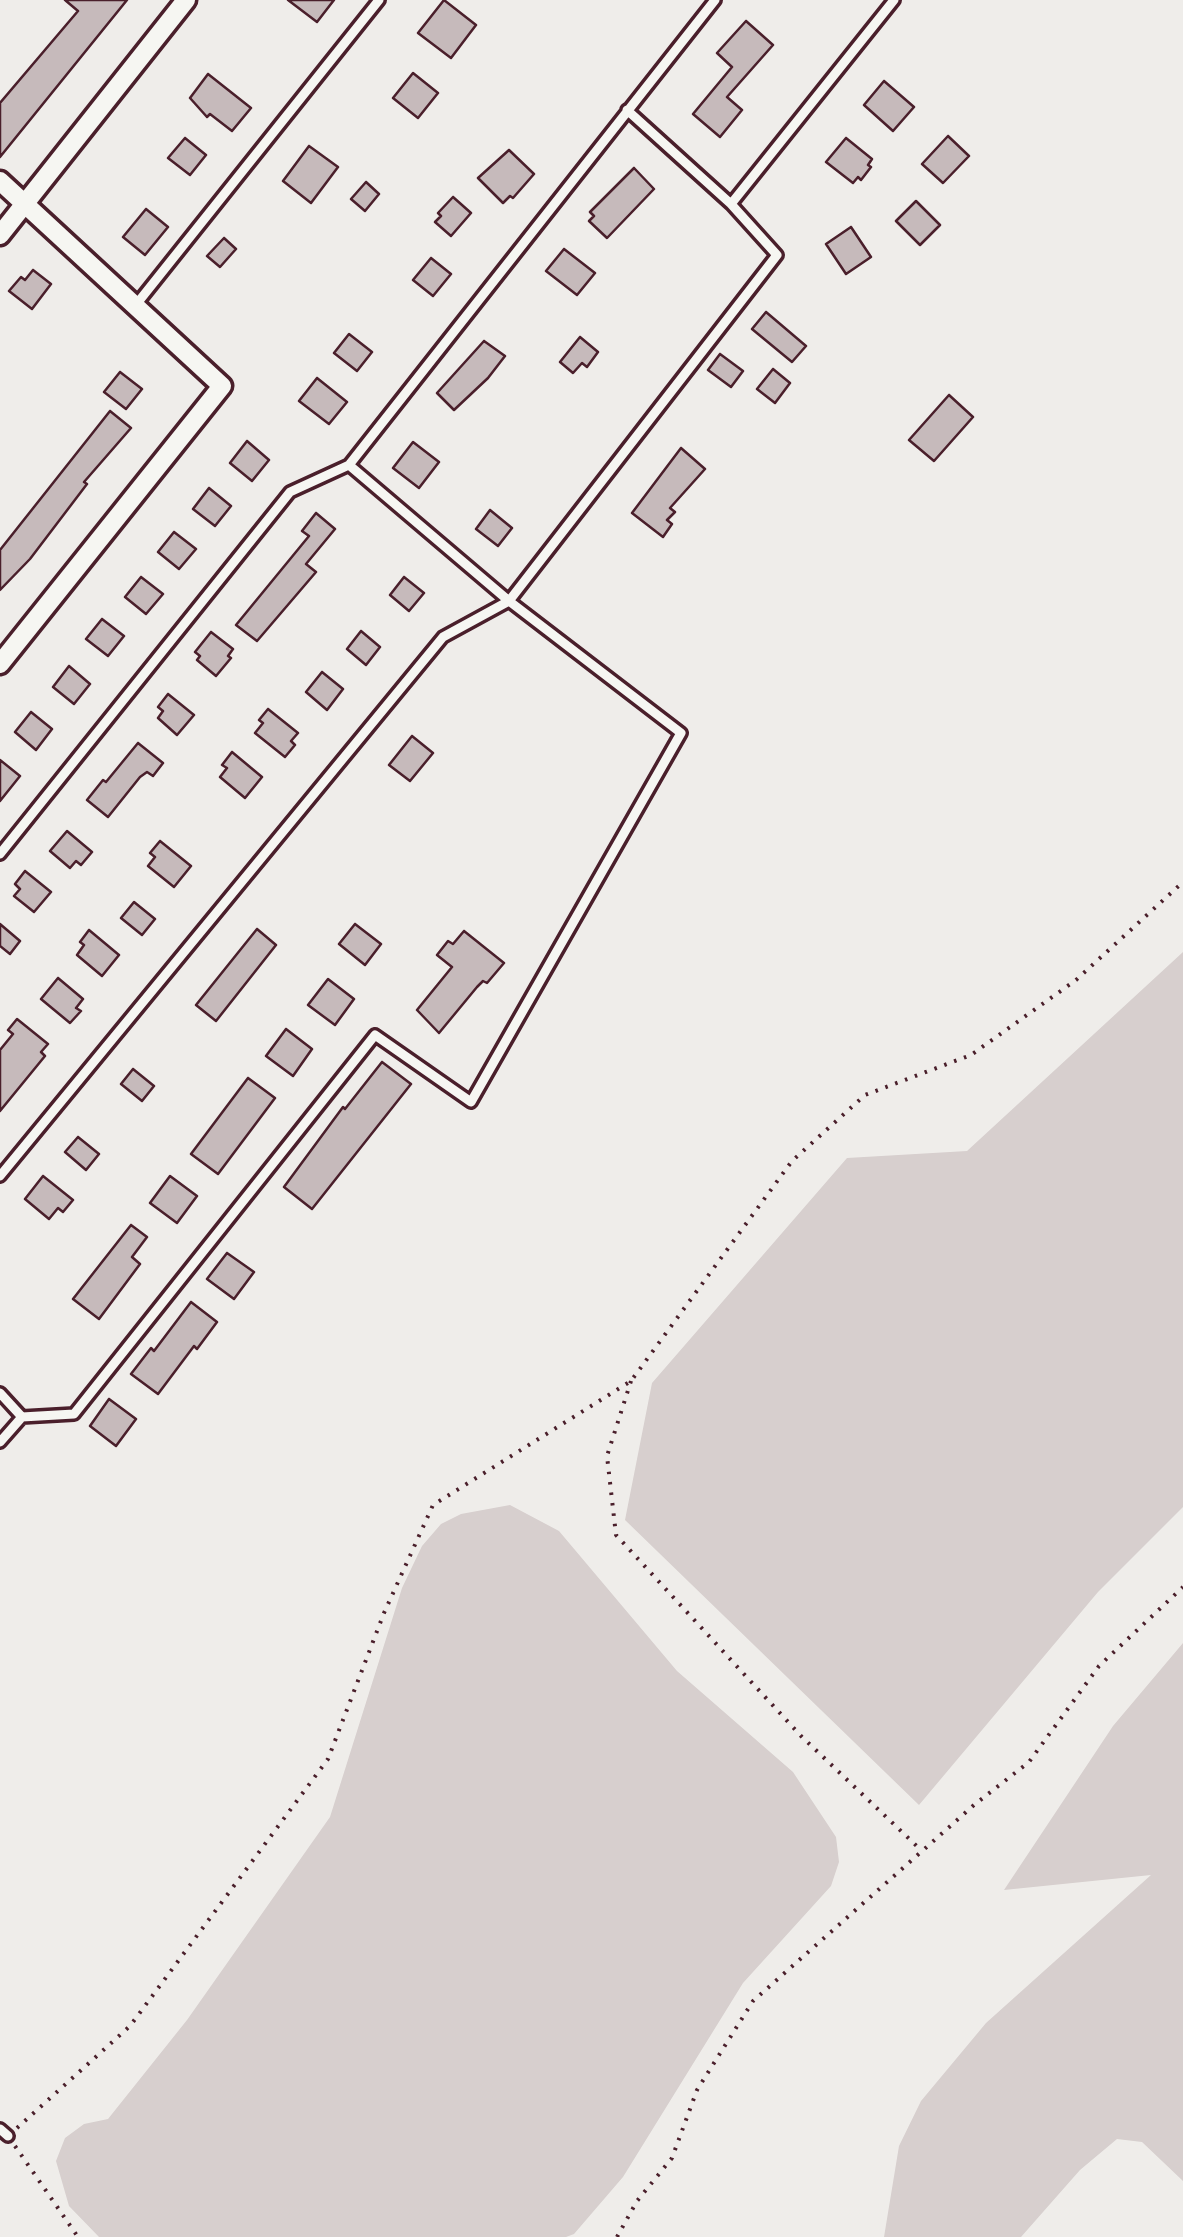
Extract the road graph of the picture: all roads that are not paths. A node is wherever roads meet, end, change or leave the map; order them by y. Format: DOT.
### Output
graph roads {
  1 [pos="186,0"];
  2 [pos="379,0"];
  3 [pos="714,0"];
  4 [pos="894,0"];
  5 [pos="627,110"];
  6 [pos="0,182"];
  7 [pos="25,204"];
  8 [pos="731,204"];
  9 [pos="0,235"];
  10 [pos="135,306"];
  11 [pos="350,465"];
  12 [pos="509,601"];
  13 [pos="0,664"];
  14 [pos="0,854"];
  15 [pos="0,1176"];
  16 [pos="0,1393"];
  17 [pos="22,1417"];
  18 [pos="0,1442"];
  1 -- 7 [label="street"];
  2 -- 10 [label="lane"];
  3 -- 5 [label="lane"];
  4 -- 8 [label="lane"];
  5 -- 8 [label="lane"];
  5 -- 11 [label="lane"];
  6 -- 7 [label="street"];
  7 -- 9 [label="street"];
  7 -- 10 [label="street"];
  8 -- 12 [label="lane"];
  10 -- 13 [label="street"];
  11 -- 12 [label="lane"];
  11 -- 14 [label="lane"];
  12 -- 15 [label="lane"];
  12 -- 17 [label="lane"];
  16 -- 17 [label="lane"];
  17 -- 18 [label="lane"];
}
